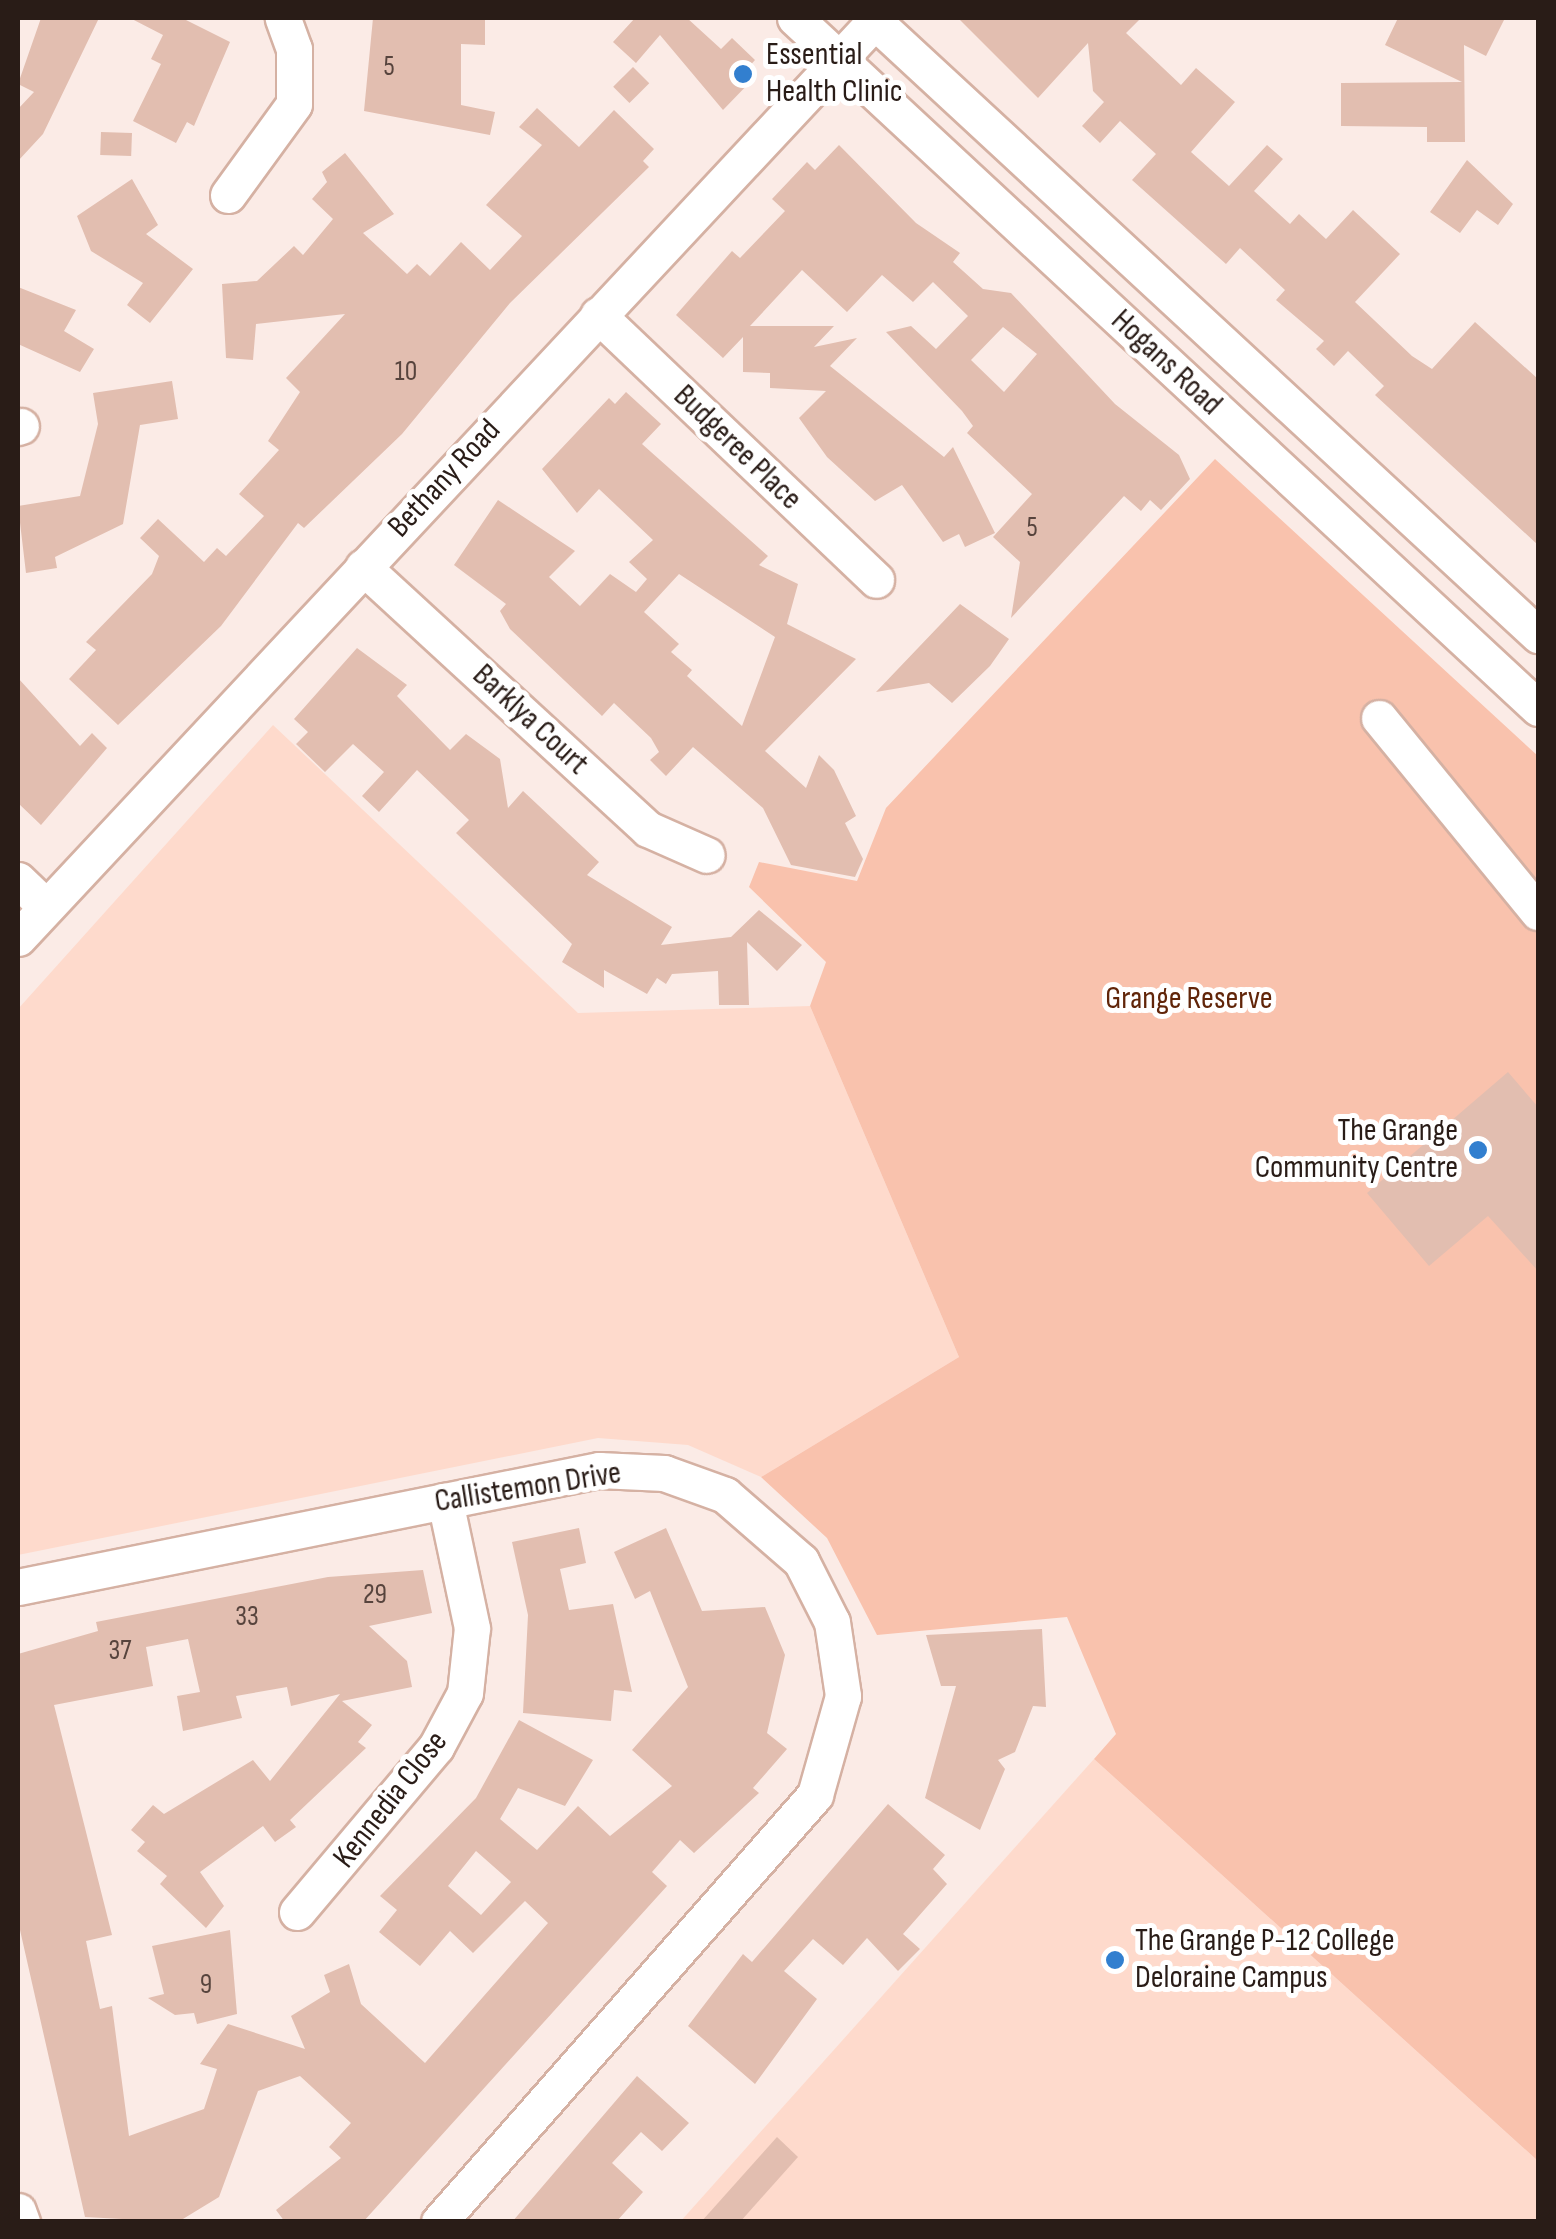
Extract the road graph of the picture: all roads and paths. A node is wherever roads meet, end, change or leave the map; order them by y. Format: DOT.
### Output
graph roads {
  1 [pos="283,18"];
  2 [pos="794,18"];
  3 [pos="873,19"];
  4 [pos="838,59"];
  5 [pos="228,195"];
  6 [pos="598,315"];
  7 [pos="363,567"];
  8 [pos="876,580"];
  9 [pos="1538,635"];
  10 [pos="1538,708"];
  11 [pos="1380,718"];
  12 [pos="707,855"];
  13 [pos="18,880"];
  14 [pos="45,906"];
  15 [pos="1538,912"];
  16 [pos="18,938"];
  17 [pos="445,1501"];
  18 [pos="18,1587"];
  19 [pos="298,1912"];
  20 [pos="18,2211"];
  21 [pos="22,2222"];
  22 [pos="439,2222"];
  1 -- 5 [label="street"];
  2 -- 4 [label="street, Hogans Road"];
  3 -- 4 [label="street, Bethany Road"];
  3 -- 9 [label="street, Hogans Road"];
  4 -- 6 [label="street, Bethany Road"];
  4 -- 10 [label="street, Hogans Road"];
  6 -- 7 [label="street, Bethany Road"];
  6 -- 8 [label="street, Budgeree Place"];
  7 -- 12 [label="street, Barklya Court"];
  7 -- 14 [label="street, Bethany Road"];
  11 -- 15 [label="street"];
  13 -- 14 [label="street"];
  14 -- 16 [label="street, Bethany Road"];
  17 -- 18 [label="street, Callistemon Drive"];
  17 -- 19 [label="street, Kennedia Close"];
  17 -- 22 [label="street, Callistemon Drive"];
  20 -- 21 [label="street"];
}
